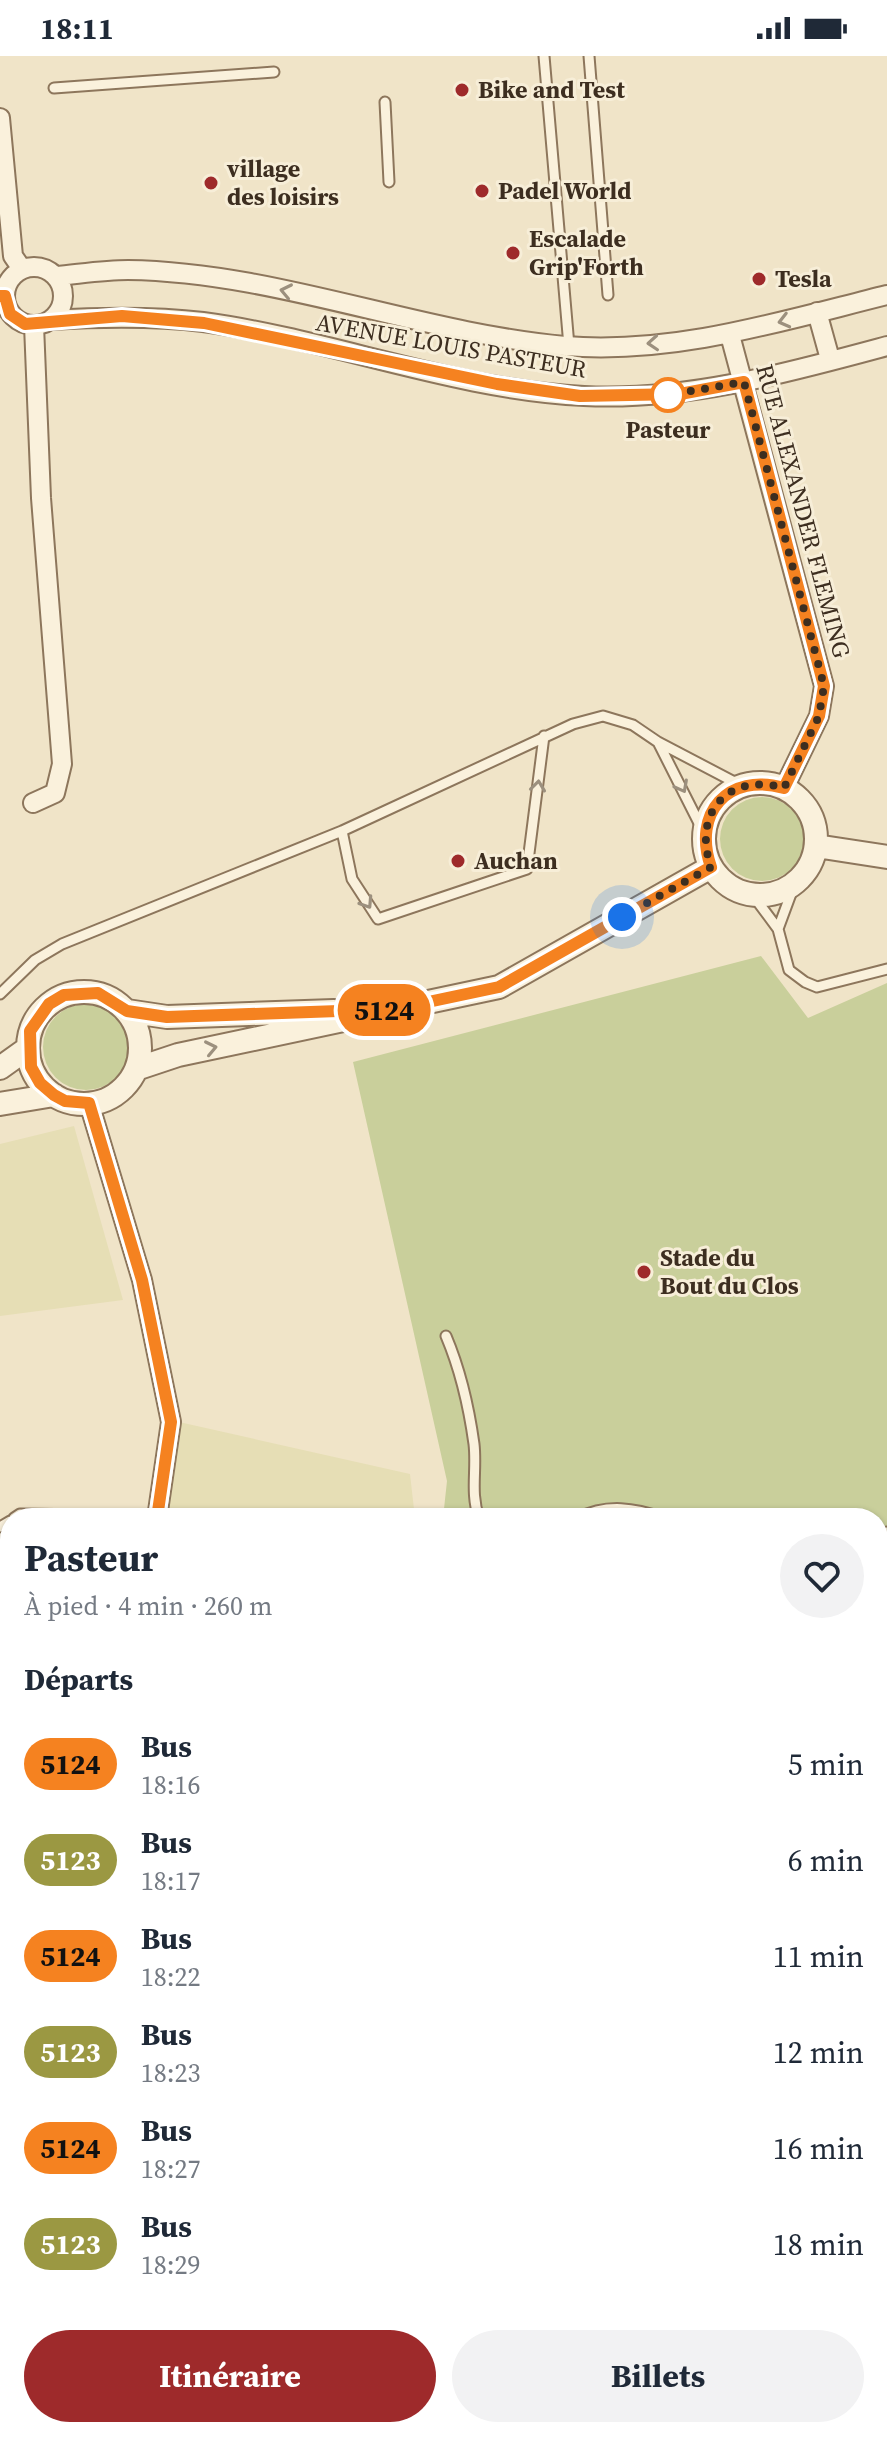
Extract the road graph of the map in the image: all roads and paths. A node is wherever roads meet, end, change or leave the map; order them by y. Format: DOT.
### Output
graph roads {
  1 [pos="544,56"];
  2 [pos="589,56"];
  3 [pos="274,72"];
  4 [pos="54,88"];
  5 [pos="385,102"];
  6 [pos="0,118"];
  7 [pos="389,182"];
  8 [pos="22,269"];
  9 [pos="56,276"];
  10 [pos="608,295"];
  11 [pos="887,295"];
  12 [pos="2,296"];
  13 [pos="817,312"];
  14 [pos="43,322"];
  15 [pos="730,335"];
  16 [pos="569,346"];
  17 [pos="887,346"];
  18 [pos="830,359"];
  19 [pos="744,382"];
  20 [pos="544,736"];
  21 [pos="658,742"];
  22 [pos="742,786"];
  23 [pos="784,788"];
  24 [pos="33,803"];
  25 [pos="342,831"];
  26 [pos="704,833"];
  27 [pos="816,846"];
  28 [pos="887,857"];
  29 [pos="711,867"];
  30 [pos="795,883"];
  31 [pos="752,894"];
  32 [pos="778,929"];
  33 [pos="887,969"];
  34 [pos="0,994"];
  35 [pos="395,1009"];
  36 [pos="127,1011"];
  37 [pos="28,1048"];
  38 [pos="0,1068"];
  39 [pos="136,1069"];
  40 [pos="54,1095"];
  41 [pos="89,1103"];
  42 [pos="0,1104"];
  43 [pos="446,1336"];
  44 [pos="159,1508"];
  45 [pos="475,1508"];
  1 -- 16 [label="lane"];
  2 -- 10 [label="lane"];
  3 -- 4 [label="lane"];
  5 -- 7 [label="lane"];
  6 -- 8 [label="street"];
  8 -- 9 [label="street"];
  8 -- 12 [label="street"];
  9 -- 14 [label="street"];
  16 -- 9 [label="street, AVENUE LOUIS PASTEUR, one-way"];
  11 -- 13 [label="street, AVENUE LOUIS PASTEUR"];
  12 -- 14 [label="street"];
  13 -- 15 [label="street, AVENUE LOUIS PASTEUR, one-way"];
  13 -- 18 [label="street"];
  14 -- 19 [label="street, AVENUE LOUIS PASTEUR"];
  14 -- 24 [label="street"];
  15 -- 16 [label="street, AVENUE LOUIS PASTEUR, one-way"];
  15 -- 19 [label="street, RUE ALEXANDER FLEMING"];
  17 -- 18 [label="street, AVENUE LOUIS PASTEUR"];
  18 -- 19 [label="street, AVENUE LOUIS PASTEUR"];
  19 -- 23 [label="street, RUE ALEXANDER FLEMING"];
  20 -- 21 [label="lane"];
  20 -- 25 [label="lane"];
  25 -- 20 [label="lane, one-way"];
  21 -- 22 [label="lane"];
  21 -- 26 [label="lane, one-way"];
  22 -- 23 [label="street"];
  22 -- 26 [label="street"];
  23 -- 27 [label="street"];
  25 -- 34 [label="lane"];
  26 -- 29 [label="street"];
  27 -- 28 [label="street"];
  27 -- 30 [label="street"];
  29 -- 31 [label="street"];
  29 -- 35 [label="street"];
  30 -- 31 [label="street"];
  30 -- 32 [label="lane"];
  31 -- 32 [label="lane"];
  32 -- 33 [label="lane"];
  35 -- 36 [label="street"];
  39 -- 35 [label="street, one-way"];
  36 -- 37 [label="street"];
  36 -- 39 [label="street"];
  37 -- 38 [label="street"];
  37 -- 40 [label="street"];
  39 -- 41 [label="street"];
  40 -- 41 [label="street"];
  40 -- 42 [label="street"];
  41 -- 44 [label="street"];
  43 -- 45 [label="lane"];
}
